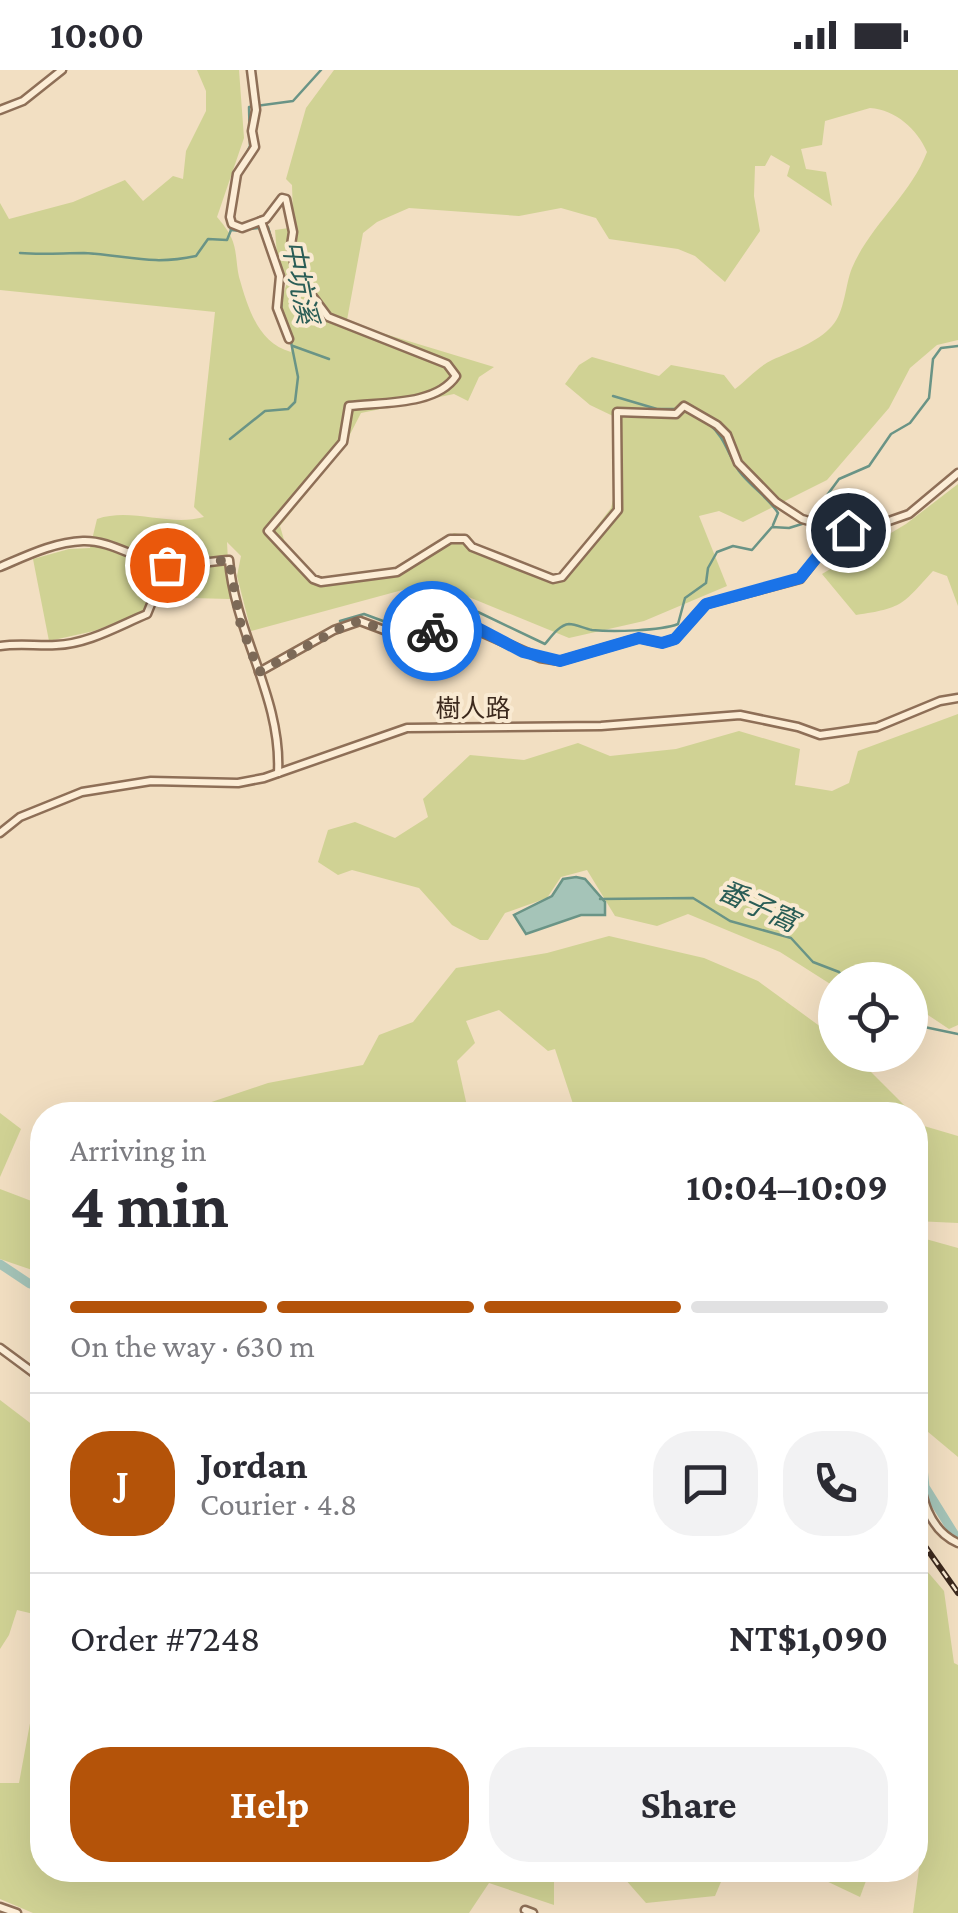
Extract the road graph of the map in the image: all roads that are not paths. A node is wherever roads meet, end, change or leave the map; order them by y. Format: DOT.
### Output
graph roads {
  1 [pos="61,70"];
  2 [pos="252,70"];
  3 [pos="0,110"];
  4 [pos="262,225"];
  5 [pos="289,339"];
  6 [pos="958,473"];
  7 [pos="834,536"];
  8 [pos="167,565"];
  9 [pos="0,567"];
  10 [pos="0,646"];
  11 [pos="259,672"];
  12 [pos="958,698"];
  13 [pos="278,773"];
  14 [pos="0,833"];
  15 [pos="0,1348"];
  16 [pos="30,1370"];
  17 [pos="928,1509"];
  18 [pos="958,1543"];
  19 [pos="0,1906"];
  20 [pos="17,1913"];
  1 -- 3 [label="street"];
  2 -- 4 [label="street"];
  4 -- 5 [label="street"];
  4 -- 7 [label="street"];
  6 -- 7 [label="street"];
  7 -- 11 [label="street"];
  8 -- 9 [label="street"];
  8 -- 10 [label="street"];
  8 -- 11 [label="street"];
  11 -- 13 [label="street"];
  12 -- 13 [label="street, 樹人路"];
  13 -- 14 [label="street, 樹人路"];
  15 -- 16 [label="street"];
  17 -- 18 [label="street"];
  19 -- 20 [label="street"];
}
